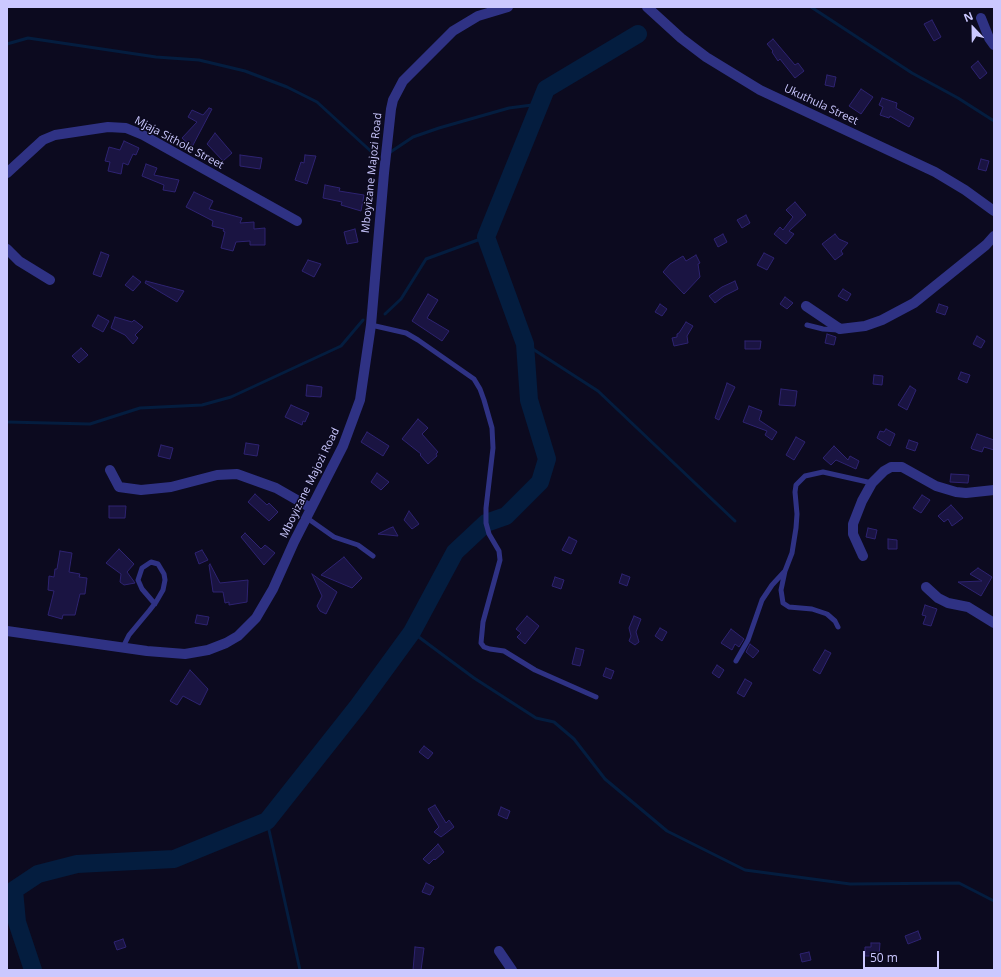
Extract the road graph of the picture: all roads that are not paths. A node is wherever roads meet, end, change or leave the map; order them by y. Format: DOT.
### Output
graph roads {
  1 [pos="508,7"];
  2 [pos="647,7"];
  3 [pos="981,18"];
  4 [pos="994,45"];
  5 [pos="7,173"];
  6 [pos="994,211"];
  7 [pos="297,221"];
  8 [pos="994,236"];
  9 [pos="7,249"];
  10 [pos="50,280"];
  11 [pos="806,306"];
  12 [pos="371,325"];
  13 [pos="807,325"];
  14 [pos="840,329"];
  15 [pos="110,470"];
  16 [pos="872,483"];
  17 [pos="994,490"];
  18 [pos="309,513"];
  19 [pos="373,556"];
  20 [pos="863,556"];
  21 [pos="785,571"];
  22 [pos="926,588"];
  23 [pos="155,604"];
  24 [pos="994,623"];
  25 [pos="838,627"];
  26 [pos="7,630"];
  27 [pos="123,647"];
  28 [pos="736,661"];
  29 [pos="596,697"];
  30 [pos="499,951"];
  31 [pos="512,970"];
  1 -- 12 [label="street, Mboyizane Majozi Road"];
  2 -- 6 [label="street, Ukuthula Street"];
  3 -- 4 [label="street"];
  5 -- 7 [label="street, Mjaja Sithole Street"];
  8 -- 14 [label="street"];
  9 -- 10 [label="street"];
  11 -- 14 [label="street"];
  12 -- 18 [label="street, Mboyizane Majozi Road"];
  12 -- 29 [label="lane"];
  13 -- 14 [label="lane"];
  15 -- 18 [label="street"];
  16 -- 17 [label="street"];
  16 -- 20 [label="street"];
  16 -- 21 [label="lane"];
  18 -- 19 [label="lane"];
  18 -- 27 [label="street, Mboyizane Majozi Road"];
  21 -- 25 [label="lane"];
  21 -- 28 [label="lane"];
  22 -- 24 [label="street"];
  23 -- 23 [label="lane"];
  23 -- 27 [label="lane"];
  26 -- 27 [label="street, Mboyizane Majozi Road"];
  30 -- 31 [label="street"];
}
